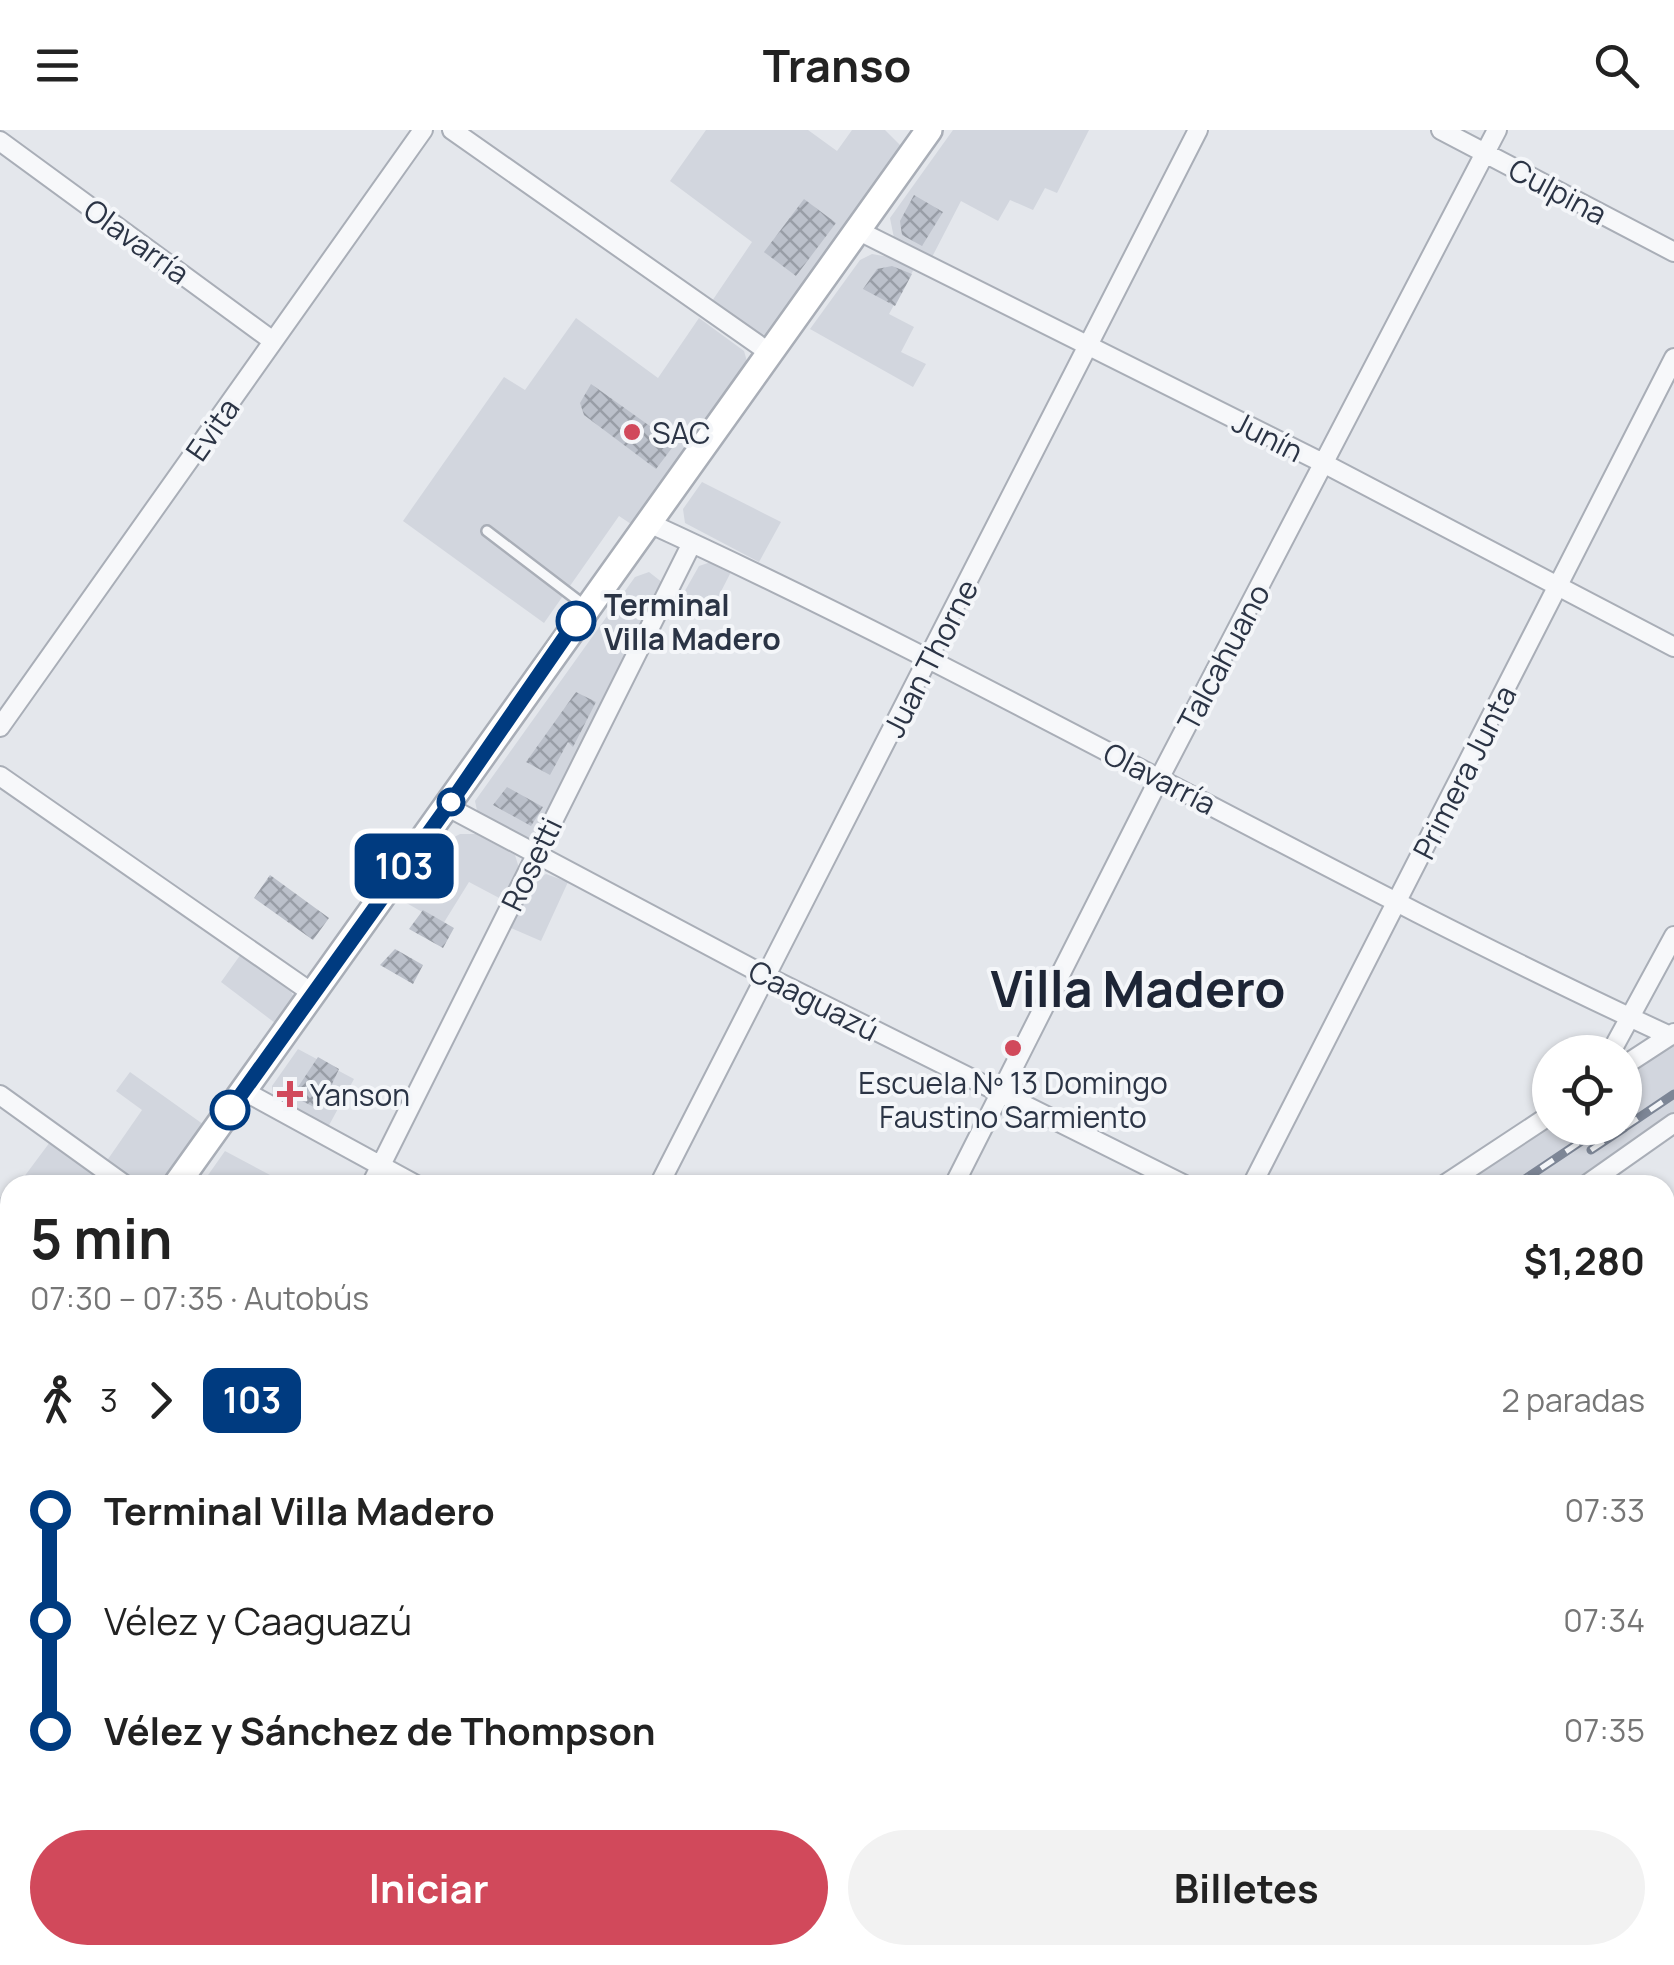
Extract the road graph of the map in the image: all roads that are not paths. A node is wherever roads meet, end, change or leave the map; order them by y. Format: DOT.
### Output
graph roads {
  1 [pos="423,130"];
  2 [pos="452,130"];
  3 [pos="1198,130"];
  4 [pos="1441,130"];
  5 [pos="1496,130"];
  6 [pos="919,133"];
  7 [pos="0,141"];
  8 [pos="1485,152"];
  9 [pos="859,231"];
  10 [pos="1674,252"];
  11 [pos="274,341"];
  12 [pos="1088,344"];
  13 [pos="770,353"];
  14 [pos="1674,358"];
  15 [pos="1325,464"];
  16 [pos="650,523"];
  17 [pos="487,530"];
  18 [pos="692,542"];
  19 [pos="1559,588"];
  20 [pos="586,606"];
  21 [pos="1674,648"];
  22 [pos="930,659"];
  23 [pos="0,727"];
  24 [pos="0,776"];
  25 [pos="1160,778"];
  26 [pos="448,806"];
  27 [pos="536,853"];
  28 [pos="1397,901"];
  29 [pos="1674,936"];
  30 [pos="766,976"];
  31 [pos="312,993"];
  32 [pos="1631,1018"];
  33 [pos="1672,1034"];
  34 [pos="1621,1035"];
  35 [pos="1642,1054"];
  36 [pos="244,1091"];
  37 [pos="1002,1093"];
  38 [pos="0,1095"];
  39 [pos="1674,1123"];
  40 [pos="1532,1127"];
  41 [pos="380,1167"];
  42 [pos="111,1175"];
  43 [pos="183,1175"];
  44 [pos="376,1175"];
  45 [pos="396,1175"];
  46 [pos="664,1175"];
  47 [pos="959,1175"];
  48 [pos="1165,1175"];
  49 [pos="1257,1175"];
  50 [pos="1459,1175"];
  51 [pos="1600,1175"];
  1 -- 11 [label="street, Evita"];
  2 -- 13 [label="street"];
  3 -- 12 [label="street, Juan Thorne"];
  4 -- 8 [label="street, Culpina"];
  5 -- 8 [label="street, Talcahuano"];
  6 -- 9 [label="main road"];
  7 -- 11 [label="street, Olavarría"];
  8 -- 10 [label="street, Culpina"];
  8 -- 15 [label="street, Talcahuano"];
  9 -- 12 [label="street, Junín"];
  9 -- 13 [label="main road"];
  11 -- 23 [label="street, Evita"];
  12 -- 15 [label="street, Junín"];
  12 -- 22 [label="street, Juan Thorne"];
  13 -- 16 [label="main road"];
  14 -- 19 [label="street, Primera Junta"];
  15 -- 19 [label="street, Junín"];
  15 -- 25 [label="street, Talcahuano"];
  16 -- 18 [label="street, Olavarría"];
  16 -- 20 [label="main road"];
  17 -- 20 [label="lane"];
  18 -- 22 [label="street, Olavarría"];
  18 -- 27 [label="street, Rosetti"];
  19 -- 21 [label="street, Junín"];
  19 -- 28 [label="street, Primera Junta"];
  20 -- 26 [label="main road"];
  22 -- 25 [label="street, Olavarría"];
  22 -- 30 [label="street, Juan Thorne"];
  24 -- 31 [label="street"];
  25 -- 28 [label="street, Olavarría"];
  25 -- 37 [label="street, Talcahuano"];
  26 -- 27 [label="street, Caaguazú"];
  26 -- 31 [label="main road"];
  27 -- 30 [label="street, Caaguazú"];
  27 -- 41 [label="street, Rosetti"];
  28 -- 32 [label="street, Olavarría"];
  28 -- 49 [label="street, Primera Junta"];
  29 -- 32 [label="street"];
  30 -- 37 [label="street, Caaguazú"];
  30 -- 46 [label="street, Juan Thorne"];
  31 -- 36 [label="main road"];
  32 -- 33 [label="street, Olavarría"];
  32 -- 34 [label="street"];
  33 -- 35 [label="street"];
  36 -- 41 [label="street"];
  36 -- 43 [label="main road"];
  37 -- 47 [label="street, Talcahuano"];
  37 -- 48 [label="street, Caaguazú"];
  38 -- 42 [label="street"];
  39 -- 51 [label="street"];
  40 -- 50 [label="street"];
  41 -- 44 [label="street, Rosetti"];
  41 -- 45 [label="street"];
}
